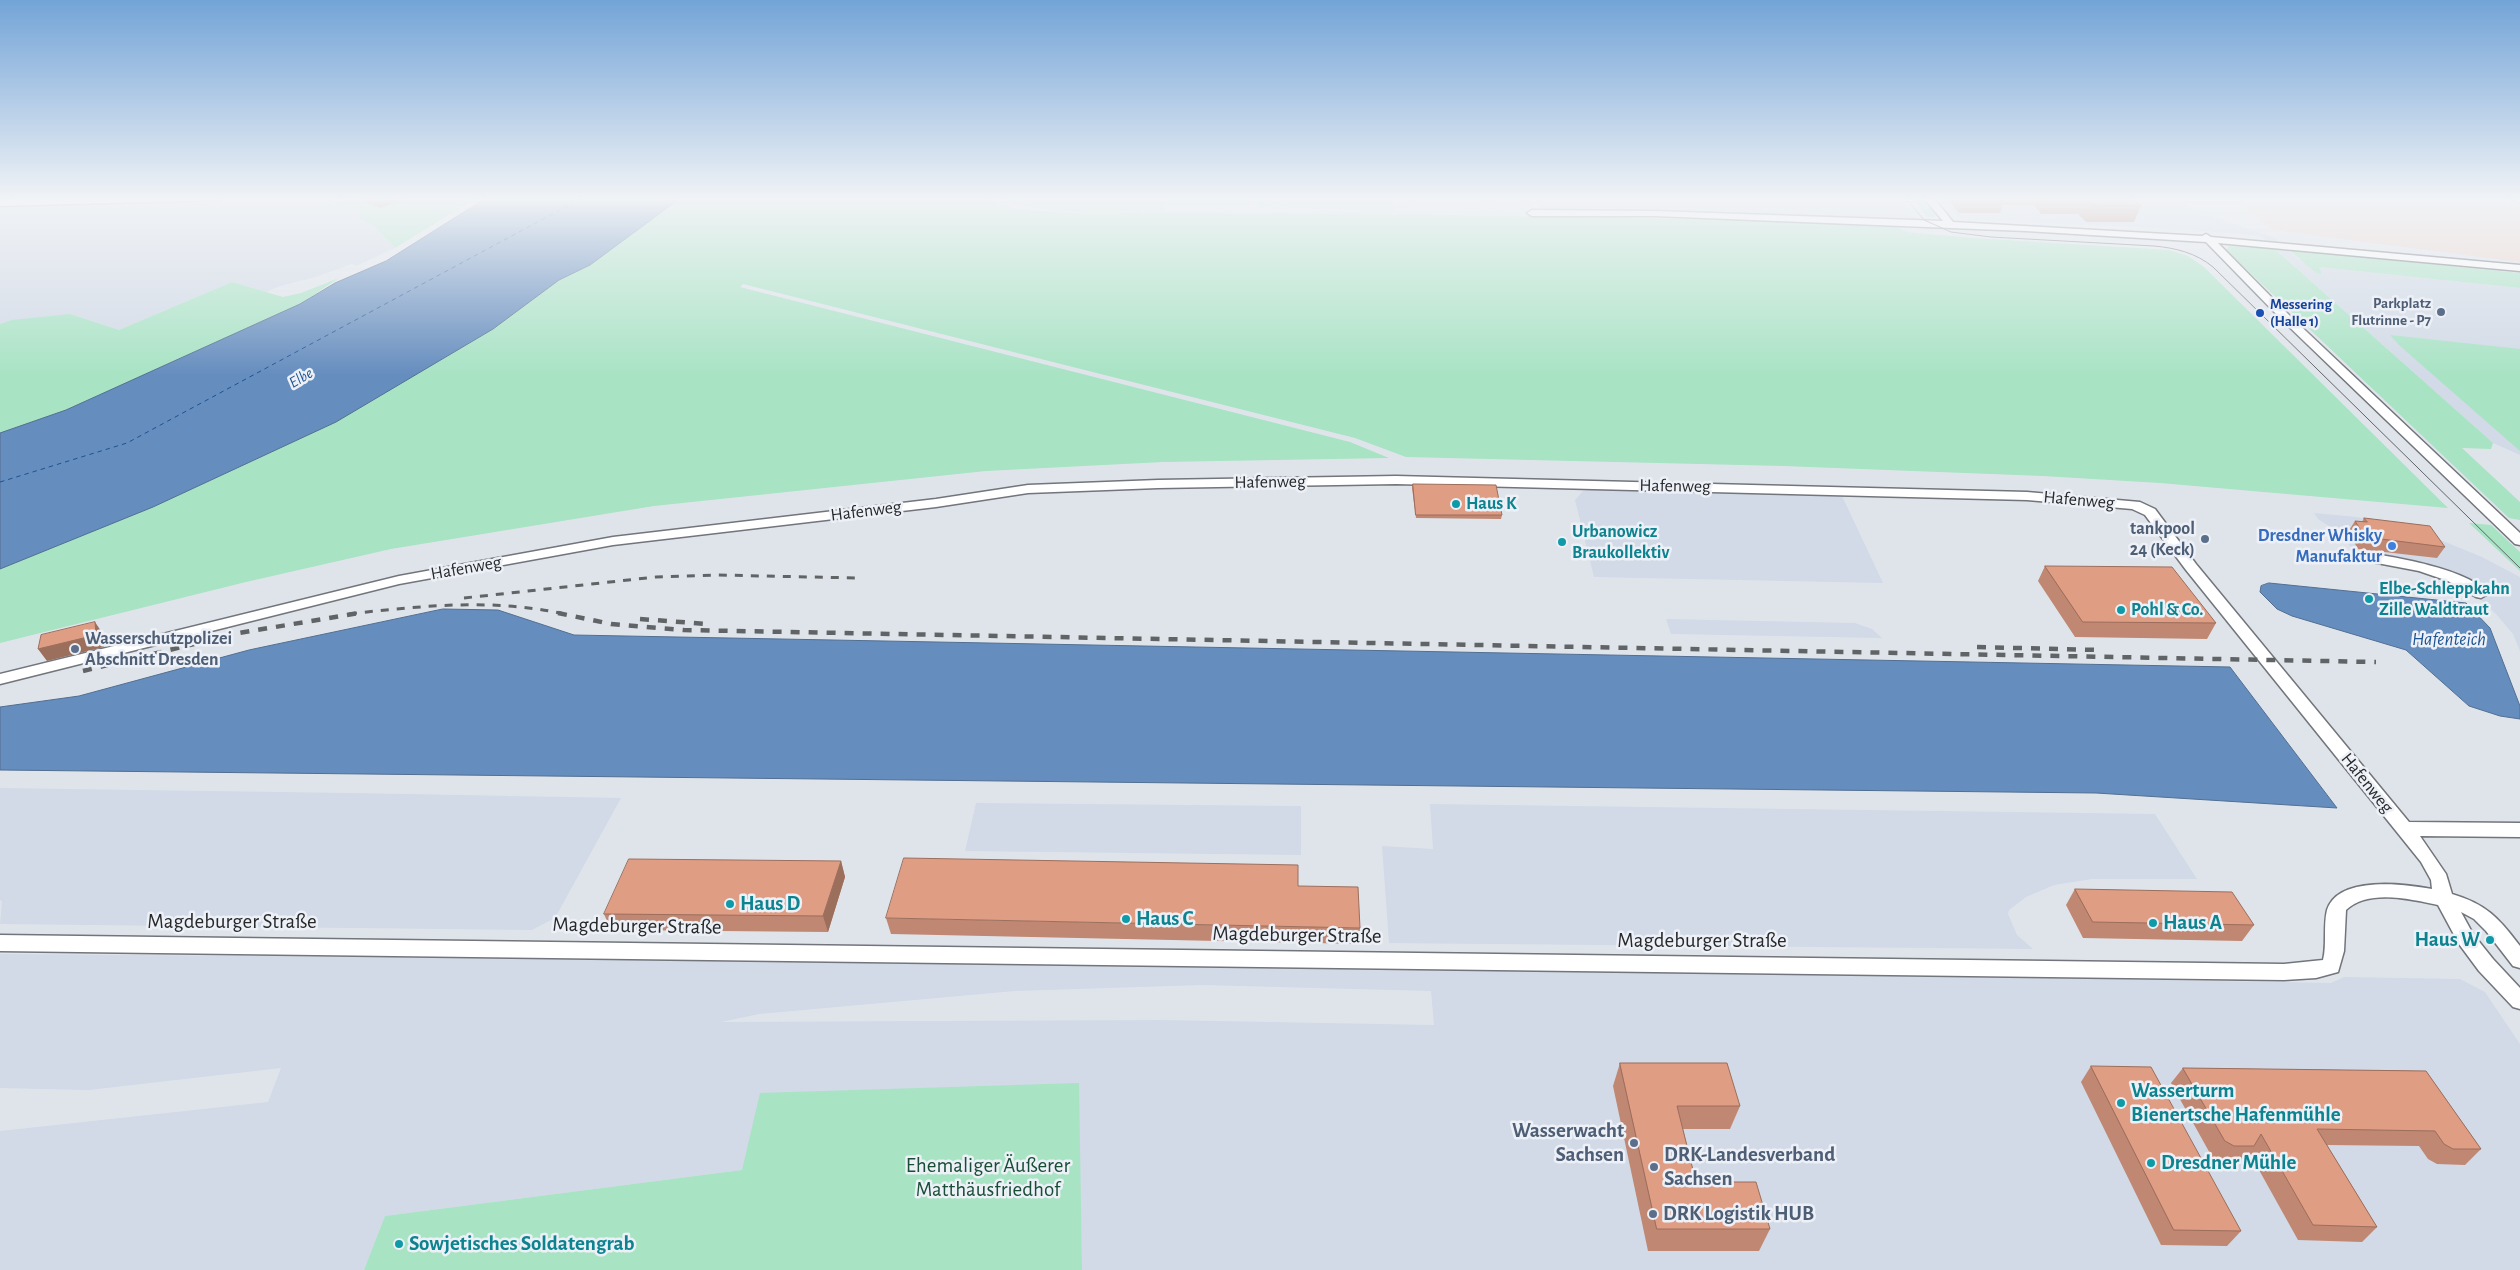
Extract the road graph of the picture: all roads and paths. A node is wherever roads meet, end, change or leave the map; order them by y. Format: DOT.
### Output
graph roads {
  1 [pos="2224,256"];
  2 [pos="2405,256"];
  3 [pos="2520,268"];
  4 [pos="2520,541"];
  5 [pos="2361,556"];
  6 [pos="2481,594"];
  7 [pos="0,679"];
  8 [pos="2404,828"];
  9 [pos="2520,830"];
  10 [pos="2443,898"];
  11 [pos="0,943"];
  12 [pos="2520,960"];
  13 [pos="2520,1001"];
  1 -- 4 [label="street"];
  2 -- 3 [label="street"];
  5 -- 6 [label="street"];
  7 -- 8 [label="street, Hafenweg"];
  8 -- 9 [label="street, Hafenweg"];
  8 -- 10 [label="street, Hafenweg"];
  10 -- 11 [label="street, Magdeburger Straße"];
  10 -- 12 [label="street, Magdeburger Straße"];
  10 -- 13 [label="street"];
}
